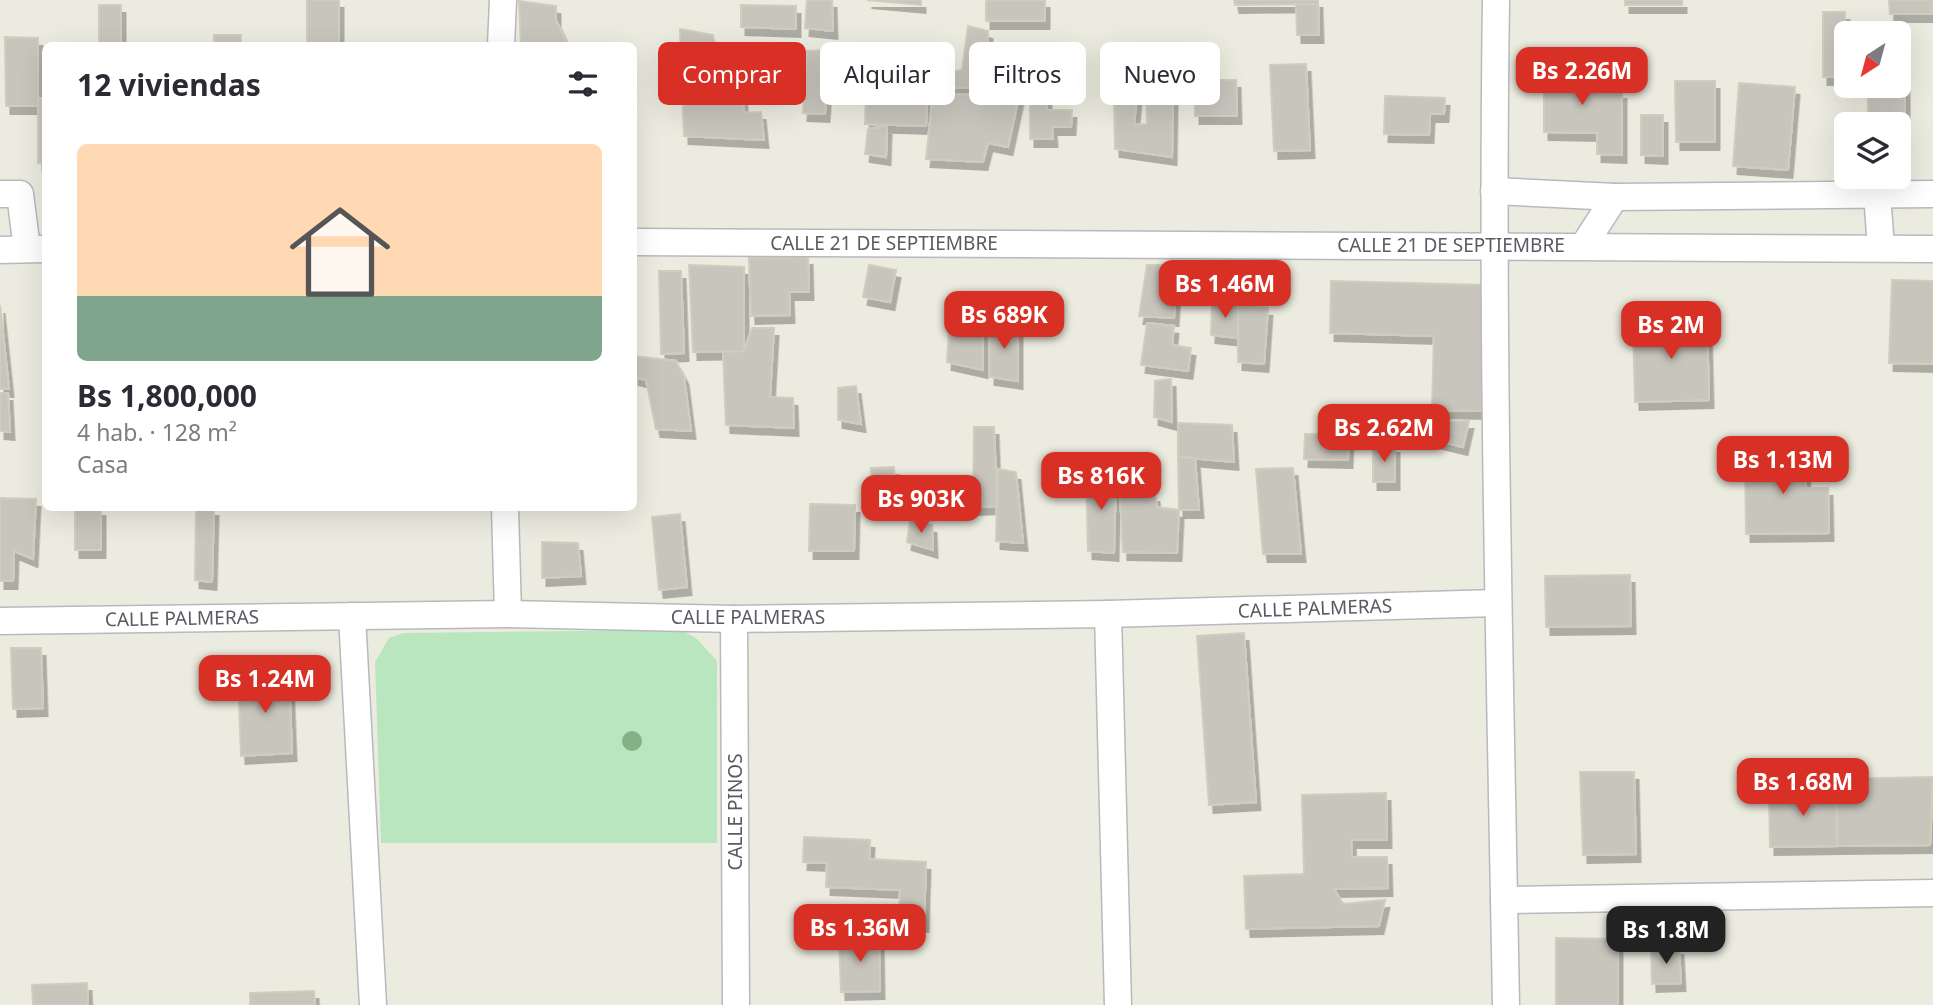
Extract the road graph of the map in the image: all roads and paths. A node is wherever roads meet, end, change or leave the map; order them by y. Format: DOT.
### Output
graph roads {
  1 [pos="503,0"];
  2 [pos="1496,0"];
  3 [pos="501,42"];
  4 [pos="1493,191"];
  5 [pos="10,194"];
  6 [pos="1877,194"];
  7 [pos="1933,194"];
  8 [pos="1615,197"];
  9 [pos="637,242"];
  10 [pos="1493,245"];
  11 [pos="1584,245"];
  12 [pos="1881,248"];
  13 [pos="36,249"];
  14 [pos="1933,249"];
  15 [pos="0,250"];
  16 [pos="505,511"];
  17 [pos="1497,603"];
  18 [pos="508,614"];
  19 [pos="1108,614"];
  20 [pos="352,616"];
  21 [pos="734,619"];
  22 [pos="0,621"];
  23 [pos="1933,893"];
  24 [pos="1504,900"];
  25 [pos="373,1005"];
  26 [pos="736,1005"];
  27 [pos="1118,1005"];
  28 [pos="1506,1005"];
  1 -- 3 [label="street"];
  2 -- 4 [label="street"];
  4 -- 8 [label="street"];
  4 -- 10 [label="street"];
  5 -- 13 [label="street"];
  6 -- 7 [label="street"];
  6 -- 8 [label="street"];
  6 -- 12 [label="street"];
  8 -- 11 [label="street"];
  9 -- 10 [label="street, CALLE 21 DE SEPTIEMBRE"];
  10 -- 11 [label="street, CALLE 21 DE SEPTIEMBRE"];
  10 -- 17 [label="street"];
  11 -- 12 [label="street, CALLE 21 DE SEPTIEMBRE"];
  12 -- 14 [label="street, CALLE 21 DE SEPTIEMBRE"];
  13 -- 15 [label="street"];
  16 -- 18 [label="street"];
  17 -- 19 [label="street, CALLE PALMERAS"];
  17 -- 24 [label="street"];
  18 -- 20 [label="street, CALLE PALMERAS"];
  18 -- 21 [label="street, CALLE PALMERAS"];
  19 -- 21 [label="street, CALLE PALMERAS"];
  19 -- 27 [label="street"];
  20 -- 22 [label="street, CALLE PALMERAS"];
  20 -- 25 [label="street"];
  21 -- 26 [label="street, CALLE PINOS"];
  23 -- 24 [label="street"];
  24 -- 28 [label="street"];
}
